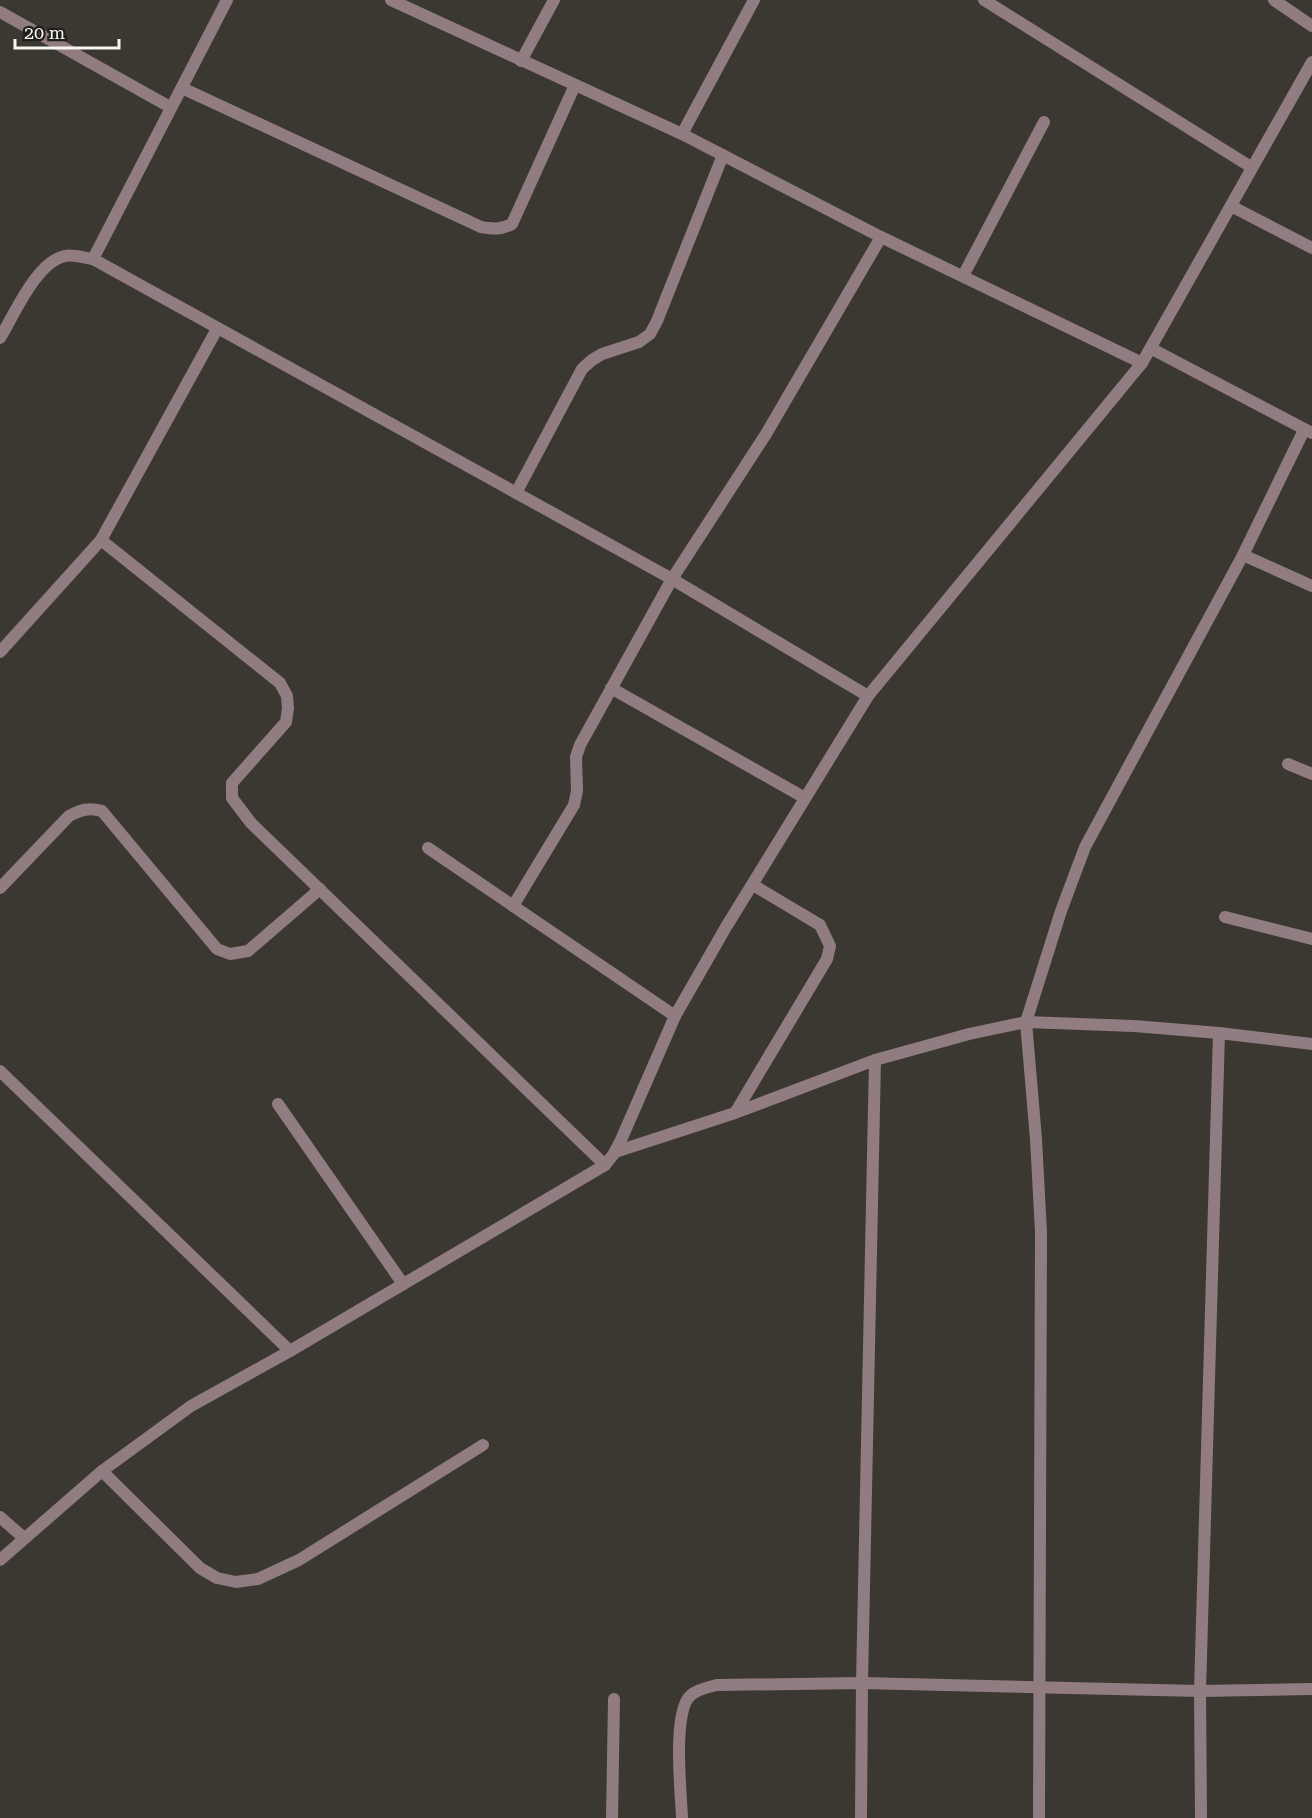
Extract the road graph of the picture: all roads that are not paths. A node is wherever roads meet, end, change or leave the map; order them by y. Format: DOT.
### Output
graph roads {
  1 [pos="227,0"];
  2 [pos="391,0"];
  3 [pos="554,0"];
  4 [pos="754,0"];
  5 [pos="984,0"];
  6 [pos="1274,0"];
  7 [pos="0,12"];
  8 [pos="1312,26"];
  9 [pos="521,61"];
  10 [pos="1312,62"];
  11 [pos="575,85"];
  12 [pos="182,88"];
  13 [pos="170,107"];
  14 [pos="1044,122"];
  15 [pos="682,134"];
  16 [pos="723,155"];
  17 [pos="1251,167"];
  18 [pos="1231,206"];
  19 [pos="880,237"];
  20 [pos="1312,248"];
  21 [pos="93,259"];
  22 [pos="963,276"];
  23 [pos="217,329"];
  24 [pos="0,338"];
  25 [pos="1152,349"];
  26 [pos="1142,363"];
  27 [pos="1308,431"];
  28 [pos="516,494"];
  29 [pos="101,540"];
  30 [pos="1243,555"];
  31 [pos="672,579"];
  32 [pos="1312,586"];
  33 [pos="0,652"];
  34 [pos="611,688"];
  35 [pos="868,696"];
  36 [pos="1288,764"];
  37 [pos="1312,774"];
  38 [pos="805,798"];
  39 [pos="428,848"];
  40 [pos="753,885"];
  41 [pos="0,888"];
  42 [pos="320,890"];
  43 [pos="513,906"];
  44 [pos="1225,917"];
  45 [pos="1312,939"];
  46 [pos="675,1016"];
  47 [pos="1026,1022"];
  48 [pos="1219,1033"];
  49 [pos="1312,1044"];
  50 [pos="875,1060"];
  51 [pos="0,1071"];
  52 [pos="278,1104"];
  53 [pos="735,1113"];
  54 [pos="615,1152"];
  55 [pos="604,1165"];
  56 [pos="403,1284"];
  57 [pos="290,1351"];
  58 [pos="483,1445"];
  59 [pos="102,1471"];
  60 [pos="0,1517"];
  61 [pos="24,1538"];
  62 [pos="0,1560"];
  63 [pos="862,1683"];
  64 [pos="1038,1687"];
  65 [pos="1312,1689"];
  66 [pos="1200,1691"];
  67 [pos="614,1699"];
  68 [pos="612,1818"];
  69 [pos="682,1818"];
  70 [pos="861,1818"];
  71 [pos="1039,1818"];
  72 [pos="1202,1818"];
  1 -- 12 [label="street"];
  2 -- 9 [label="street"];
  3 -- 9 [label="street"];
  4 -- 15 [label="street"];
  5 -- 17 [label="street"];
  6 -- 8 [label="street"];
  7 -- 13 [label="street"];
  9 -- 11 [label="street"];
  10 -- 17 [label="street"];
  11 -- 12 [label="street"];
  11 -- 15 [label="street"];
  12 -- 13 [label="street"];
  13 -- 21 [label="street"];
  14 -- 22 [label="street"];
  15 -- 16 [label="street"];
  16 -- 19 [label="street"];
  16 -- 28 [label="street"];
  17 -- 18 [label="street"];
  18 -- 20 [label="street"];
  18 -- 25 [label="street"];
  19 -- 22 [label="street"];
  19 -- 31 [label="street"];
  21 -- 23 [label="street"];
  21 -- 24 [label="street"];
  22 -- 26 [label="street"];
  23 -- 28 [label="street"];
  23 -- 29 [label="street"];
  25 -- 26 [label="street"];
  25 -- 27 [label="street"];
  26 -- 35 [label="street"];
  27 -- 30 [label="street"];
  28 -- 31 [label="street"];
  29 -- 33 [label="street"];
  29 -- 42 [label="street"];
  30 -- 32 [label="street"];
  30 -- 47 [label="street"];
  31 -- 34 [label="street"];
  31 -- 35 [label="street"];
  34 -- 38 [label="street"];
  34 -- 43 [label="street"];
  35 -- 38 [label="street"];
  36 -- 37 [label="street"];
  38 -- 40 [label="street"];
  39 -- 43 [label="street"];
  40 -- 46 [label="street"];
  40 -- 53 [label="street"];
  41 -- 42 [label="street"];
  42 -- 55 [label="street"];
  43 -- 46 [label="street"];
  44 -- 45 [label="street"];
  46 -- 54 [label="street"];
  47 -- 48 [label="street"];
  47 -- 50 [label="street"];
  47 -- 64 [label="street"];
  48 -- 49 [label="street"];
  48 -- 66 [label="street"];
  50 -- 53 [label="street"];
  50 -- 63 [label="street"];
  51 -- 57 [label="street"];
  52 -- 56 [label="street"];
  53 -- 54 [label="street"];
  54 -- 55 [label="street"];
  55 -- 56 [label="street"];
  56 -- 57 [label="street"];
  57 -- 59 [label="street"];
  58 -- 59 [label="street"];
  59 -- 61 [label="street"];
  60 -- 61 [label="street"];
  61 -- 62 [label="street"];
  63 -- 64 [label="street"];
  63 -- 69 [label="street"];
  63 -- 70 [label="street"];
  64 -- 66 [label="street"];
  64 -- 71 [label="street"];
  65 -- 66 [label="street"];
  66 -- 72 [label="street"];
  67 -- 68 [label="street"];
}
